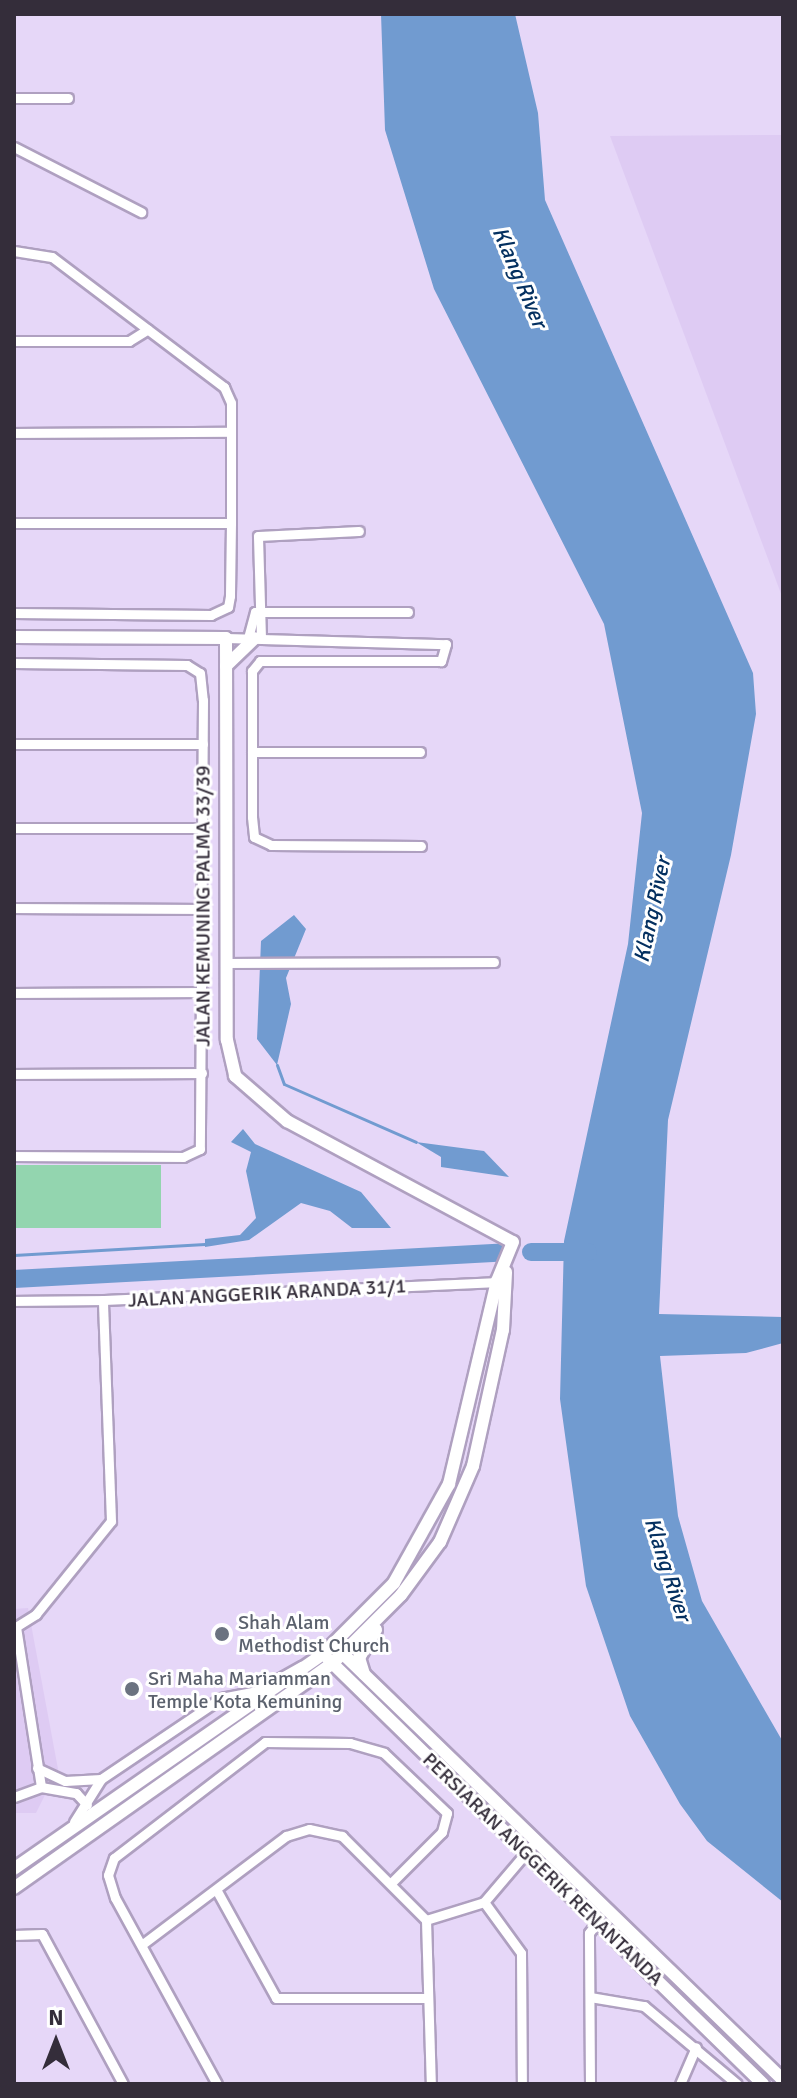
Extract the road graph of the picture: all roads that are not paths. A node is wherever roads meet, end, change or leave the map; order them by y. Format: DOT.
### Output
graph roads {
  1 [pos="14,98"];
  2 [pos="68,98"];
  3 [pos="14,147"];
  4 [pos="141,212"];
  5 [pos="14,251"];
  6 [pos="148,329"];
  7 [pos="14,341"];
  8 [pos="231,432"];
  9 [pos="14,433"];
  10 [pos="14,523"];
  11 [pos="231,523"];
  12 [pos="359,531"];
  13 [pos="255,612"];
  14 [pos="408,612"];
  15 [pos="14,613"];
  16 [pos="14,637"];
  17 [pos="226,638"];
  18 [pos="255,638"];
  19 [pos="422,639"];
  20 [pos="423,660"];
  21 [pos="14,663"];
  22 [pos="226,666"];
  23 [pos="14,744"];
  24 [pos="203,744"];
  25 [pos="254,752"];
  26 [pos="420,752"];
  27 [pos="14,828"];
  28 [pos="203,828"];
  29 [pos="421,846"];
  30 [pos="14,908"];
  31 [pos="203,909"];
  32 [pos="494,962"];
  33 [pos="227,963"];
  34 [pos="203,992"];
  35 [pos="14,993"];
  36 [pos="202,1073"];
  37 [pos="14,1074"];
  38 [pos="14,1156"];
  39 [pos="504,1279"];
  40 [pos="103,1300"];
  41 [pos="14,1301"];
  42 [pos="386,1613"];
  43 [pos="15,1628"];
  44 [pos="333,1654"];
  45 [pos="305,1665"];
  46 [pos="366,1678"];
  47 [pos="306,1681"];
  48 [pos="18,1682"];
  49 [pos="356,1687"];
  50 [pos="37,1768"];
  51 [pos="101,1779"];
  52 [pos="41,1787"];
  53 [pos="14,1797"];
  54 [pos="87,1805"];
  55 [pos="53,1841"];
  56 [pos="530,1847"];
  57 [pos="14,1869"];
  58 [pos="392,1882"];
  59 [pos="14,1888"];
  60 [pos="217,1891"];
  61 [pos="484,1902"];
  62 [pos="426,1920"];
  63 [pos="597,1922"];
  64 [pos="14,1935"];
  65 [pos="144,1943"];
  66 [pos="590,1997"];
  67 [pos="428,1998"];
  68 [pos="745,2038"];
  69 [pos="696,2047"];
  70 [pos="732,2051"];
  71 [pos="783,2080"];
  72 [pos="123,2084"];
  73 [pos="217,2084"];
  74 [pos="431,2084"];
  75 [pos="522,2084"];
  76 [pos="590,2084"];
  77 [pos="680,2084"];
  78 [pos="737,2084"];
  79 [pos="763,2084"];
  1 -- 2 [label="street"];
  3 -- 4 [label="street"];
  5 -- 6 [label="street"];
  6 -- 7 [label="street"];
  6 -- 8 [label="street"];
  8 -- 9 [label="street"];
  8 -- 11 [label="street"];
  10 -- 11 [label="street"];
  11 -- 15 [label="street"];
  12 -- 13 [label="street"];
  13 -- 14 [label="street"];
  13 -- 18 [label="street"];
  16 -- 17 [label="main road"];
  17 -- 18 [label="street"];
  17 -- 22 [label="main road, JALAN KEMUNING PALMA 33/39"];
  18 -- 19 [label="street"];
  18 -- 22 [label="main road"];
  19 -- 20 [label="street"];
  19 -- 20 [label="street"];
  20 -- 25 [label="street"];
  21 -- 24 [label="street, JALAN KEMUNING PALMA 33/39"];
  22 -- 33 [label="main road, JALAN KEMUNING PALMA 33/39"];
  23 -- 24 [label="street"];
  24 -- 28 [label="street, JALAN KEMUNING PALMA 33/39"];
  25 -- 26 [label="street"];
  25 -- 29 [label="street"];
  27 -- 28 [label="street"];
  28 -- 31 [label="street, JALAN KEMUNING PALMA 33/39"];
  30 -- 31 [label="street"];
  31 -- 34 [label="street, JALAN KEMUNING PALMA 33/39"];
  32 -- 33 [label="street"];
  33 -- 39 [label="main road, JALAN KEMUNING PALMA 33/39"];
  34 -- 35 [label="street"];
  34 -- 36 [label="street, JALAN KEMUNING PALMA 33/39"];
  36 -- 37 [label="street"];
  36 -- 38 [label="street, JALAN KEMUNING PALMA 33/39"];
  39 -- 40 [label="street, JALAN ANGGERIK ARANDA 31/1"];
  39 -- 42 [label="main road"];
  39 -- 44 [label="main road"];
  40 -- 41 [label="street"];
  40 -- 43 [label="street, JALAN ANGGERIK ARANDA 31/1"];
  42 -- 44 [label="main road"];
  42 -- 46 [label="main road"];
  43 -- 48 [label="street"];
  44 -- 45 [label="main road"];
  44 -- 46 [label="main road"];
  44 -- 47 [label="main road"];
  44 -- 49 [label="main road, PERSIARAN ANGGERIK RENANTANDA"];
  45 -- 51 [label="street"];
  45 -- 55 [label="main road"];
  46 -- 56 [label="main road"];
  47 -- 49 [label="main road"];
  47 -- 59 [label="main road"];
  48 -- 50 [label="street"];
  49 -- 56 [label="main road, PERSIARAN ANGGERIK RENANTANDA"];
  50 -- 51 [label="street"];
  50 -- 52 [label="street"];
  51 -- 54 [label="street"];
  52 -- 53 [label="street"];
  52 -- 54 [label="street"];
  54 -- 55 [label="street"];
  55 -- 57 [label="main road"];
  56 -- 61 [label="street"];
  56 -- 63 [label="main road, PERSIARAN ANGGERIK RENANTANDA"];
  56 -- 68 [label="main road"];
  58 -- 60 [label="street"];
  58 -- 62 [label="street"];
  58 -- 65 [label="street"];
  60 -- 65 [label="street"];
  60 -- 67 [label="street"];
  61 -- 62 [label="street"];
  61 -- 75 [label="street"];
  62 -- 67 [label="street"];
  63 -- 66 [label="street"];
  63 -- 70 [label="main road, PERSIARAN ANGGERIK RENANTANDA"];
  64 -- 72 [label="street"];
  65 -- 73 [label="street"];
  66 -- 69 [label="street"];
  66 -- 76 [label="street"];
  67 -- 74 [label="street"];
  68 -- 70 [label="main road"];
  68 -- 71 [label="main road"];
  69 -- 77 [label="street"];
  69 -- 78 [label="street"];
  70 -- 79 [label="main road, PERSIARAN ANGGERIK RENANTANDA"];
}
